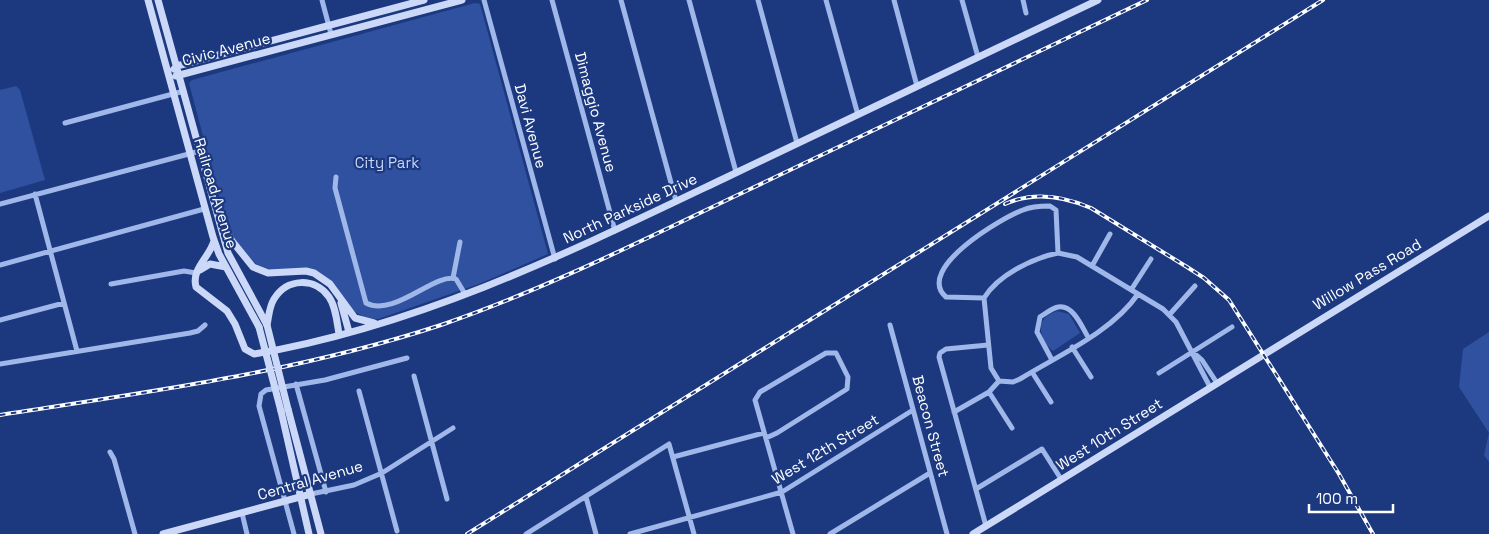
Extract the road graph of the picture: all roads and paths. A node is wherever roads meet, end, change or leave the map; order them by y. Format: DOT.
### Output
graph roads {
  1 [pos="148,0"];
  2 [pos="158,0"];
  3 [pos="322,0"];
  4 [pos="424,0"];
  5 [pos="462,0"];
  6 [pos="484,0"];
  7 [pos="552,0"];
  8 [pos="621,0"];
  9 [pos="689,0"];
  10 [pos="758,0"];
  11 [pos="826,0"];
  12 [pos="894,0"];
  13 [pos="962,0"];
  14 [pos="1022,0"];
  15 [pos="1098,0"];
  16 [pos="1090,2"];
  17 [pos="1026,13"];
  18 [pos="329,26"];
  19 [pos="331,34"];
  20 [pos="978,57"];
  21 [pos="177,66"];
  22 [pos="168,75"];
  23 [pos="180,77"];
  24 [pos="917,86"];
  25 [pos="184,91"];
  26 [pos="173,94"];
  27 [pos="858,115"];
  28 [pos="65,123"];
  29 [pos="797,143"];
  30 [pos="200,151"];
  31 [pos="189,154"];
  32 [pos="736,172"];
  33 [pos="336,177"];
  34 [pos="35,194"];
  35 [pos="676,201"];
  36 [pos="0,204"];
  37 [pos="204,209"];
  38 [pos="216,211"];
  39 [pos="1489,216"];
  40 [pos="615,231"];
  41 [pos="1110,234"];
  42 [pos="214,241"];
  43 [pos="460,242"];
  44 [pos="50,252"];
  45 [pos="1058,253"];
  46 [pos="555,259"];
  47 [pos="1151,259"];
  48 [pos="0,266"];
  49 [pos="226,266"];
  50 [pos="1092,266"];
  51 [pos="196,273"];
  52 [pos="453,278"];
  53 [pos="111,284"];
  54 [pos="1195,286"];
  55 [pos="1131,290"];
  56 [pos="465,294"];
  57 [pos="1138,294"];
  58 [pos="339,298"];
  59 [pos="984,298"];
  60 [pos="64,303"];
  61 [pos="1170,314"];
  62 [pos="0,320"];
  63 [pos="379,323"];
  64 [pos="205,325"];
  65 [pos="890,325"];
  66 [pos="263,326"];
  67 [pos="1232,327"];
  68 [pos="349,332"];
  69 [pos="339,334"];
  70 [pos="1088,337"];
  71 [pos="988,345"];
  72 [pos="1072,347"];
  73 [pos="77,351"];
  74 [pos="1193,352"];
  75 [pos="1259,357"];
  76 [pos="407,358"];
  77 [pos="1052,360"];
  78 [pos="0,364"];
  79 [pos="1032,372"];
  80 [pos="1159,373"];
  81 [pos="414,376"];
  82 [pos="1091,377"];
  83 [pos="999,381"];
  84 [pos="1217,383"];
  85 [pos="296,384"];
  86 [pos="1210,388"];
  87 [pos="359,391"];
  88 [pos="990,392"];
  89 [pos="1051,402"];
  90 [pos="285,410"];
  91 [pos="913,410"];
  92 [pos="954,412"];
  93 [pos="452,428"];
  94 [pos="1012,428"];
  95 [pos="765,435"];
  96 [pos="430,441"];
  97 [pos="110,452"];
  98 [pos="673,457"];
  99 [pos="382,473"];
  100 [pos="930,473"];
  101 [pos="1061,479"];
  102 [pos="976,489"];
  103 [pos="326,492"];
  104 [pos="782,492"];
  105 [pos="311,494"];
  106 [pos="586,496"];
  107 [pos="301,497"];
  108 [pos="447,499"];
  109 [pos="285,502"];
  110 [pos="242,513"];
  111 [pos="690,518"];
  112 [pos="986,526"];
  113 [pos="397,531"];
  114 [pos="135,534"];
  115 [pos="163,534"];
  116 [pos="247,534"];
  117 [pos="294,534"];
  118 [pos="309,534"];
  119 [pos="321,534"];
  120 [pos="526,534"];
  121 [pos="596,534"];
  122 [pos="630,534"];
  123 [pos="694,534"];
  124 [pos="793,534"];
  125 [pos="830,534"];
  126 [pos="947,534"];
  127 [pos="973,534"];
  1 -- 22 [label="main road, Railroad Avenue"];
  2 -- 21 [label="main road, Railroad Avenue"];
  3 -- 18 [label="street"];
  4 -- 18 [label="main road, Civic Avenue"];
  5 -- 19 [label="main road, Civic Avenue"];
  6 -- 46 [label="street, Davi Avenue"];
  7 -- 40 [label="street, Dimaggio Avenue"];
  8 -- 35 [label="street"];
  9 -- 32 [label="street"];
  10 -- 29 [label="street"];
  11 -- 27 [label="street"];
  12 -- 24 [label="street"];
  13 -- 20 [label="street"];
  14 -- 17 [label="street"];
  15 -- 16 [label="main road, North Parkside Drive"];
  16 -- 20 [label="main road, North Parkside Drive"];
  18 -- 19 [label="street"];
  18 -- 21 [label="main road, Civic Avenue"];
  19 -- 23 [label="main road, Civic Avenue"];
  20 -- 24 [label="main road, North Parkside Drive"];
  21 -- 22 [label="main road, Civic Avenue"];
  21 -- 23 [label="main road, Railroad Avenue"];
  22 -- 23 [label="main road, Civic Avenue"];
  22 -- 26 [label="main road, Railroad Avenue"];
  23 -- 25 [label="main road, Railroad Avenue"];
  24 -- 27 [label="main road, North Parkside Drive"];
  25 -- 26 [label="street"];
  25 -- 30 [label="main road, Railroad Avenue"];
  26 -- 28 [label="street"];
  26 -- 31 [label="main road, Railroad Avenue"];
  27 -- 29 [label="main road, North Parkside Drive"];
  29 -- 32 [label="main road, North Parkside Drive"];
  30 -- 31 [label="street"];
  30 -- 38 [label="main road, Railroad Avenue"];
  31 -- 34 [label="street"];
  31 -- 37 [label="main road, Railroad Avenue"];
  32 -- 35 [label="main road, North Parkside Drive"];
  33 -- 52 [label="street"];
  34 -- 36 [label="street"];
  34 -- 44 [label="street"];
  35 -- 40 [label="main road, North Parkside Drive"];
  37 -- 42 [label="main road, Railroad Avenue"];
  37 -- 44 [label="street"];
  38 -- 58 [label="main road"];
  38 -- 66 [label="main road, Railroad Avenue"];
  39 -- 75 [label="main road, Willow Pass Road"];
  40 -- 46 [label="main road, North Parkside Drive"];
  41 -- 50 [label="street"];
  42 -- 49 [label="main road, Railroad Avenue"];
  42 -- 51 [label="main road"];
  43 -- 52 [label="street"];
  44 -- 48 [label="street"];
  44 -- 60 [label="street"];
  45 -- 50 [label="street"];
  45 -- 59 [label="street"];
  45 -- 59 [label="street"];
  46 -- 56 [label="main road, North Parkside Drive"];
  47 -- 55 [label="street"];
  49 -- 51 [label="main road"];
  49 -- 66 [label="main road, Railroad Avenue"];
  50 -- 55 [label="street"];
  51 -- 53 [label="street"];
  51 -- 69 [label="main road, North Parkside Drive"];
  52 -- 56 [label="street"];
  54 -- 61 [label="street"];
  55 -- 57 [label="street"];
  56 -- 63 [label="main road, North Parkside Drive"];
  57 -- 61 [label="street"];
  57 -- 70 [label="street"];
  58 -- 63 [label="main road"];
  58 -- 68 [label="main road"];
  59 -- 71 [label="street"];
  60 -- 62 [label="street"];
  60 -- 73 [label="street"];
  61 -- 74 [label="street"];
  63 -- 68 [label="main road, North Parkside Drive"];
  64 -- 73 [label="street"];
  65 -- 91 [label="street, Beacon Street"];
  66 -- 69 [label="main road"];
  66 -- 90 [label="main road, Railroad Avenue, bridge"];
  67 -- 74 [label="street"];
  68 -- 69 [label="main road, North Parkside Drive"];
  70 -- 72 [label="street"];
  70 -- 77 [label="street"];
  71 -- 83 [label="street"];
  71 -- 92 [label="street"];
  72 -- 77 [label="street"];
  72 -- 82 [label="street"];
  73 -- 78 [label="street"];
  74 -- 80 [label="street"];
  74 -- 84 [label="street"];
  74 -- 86 [label="street"];
  75 -- 84 [label="main road, West 10th Street"];
  76 -- 85 [label="street"];
  77 -- 79 [label="street"];
  79 -- 83 [label="street"];
  79 -- 89 [label="street"];
  81 -- 96 [label="street"];
  83 -- 88 [label="street"];
  84 -- 86 [label="main road, West 10th Street"];
  85 -- 103 [label="street"];
  85 -- 109 [label="street"];
  86 -- 101 [label="main road, West 10th Street"];
  87 -- 99 [label="street"];
  88 -- 92 [label="street"];
  88 -- 94 [label="street"];
  90 -- 105 [label="main road, Railroad Avenue"];
  90 -- 107 [label="main road, Railroad Avenue"];
  91 -- 100 [label="street, Beacon Street"];
  91 -- 104 [label="street, West 12th Street"];
  92 -- 102 [label="street"];
  93 -- 96 [label="street, Central Avenue"];
  95 -- 95 [label="street"];
  95 -- 98 [label="street"];
  95 -- 104 [label="street"];
  96 -- 99 [label="street, Central Avenue"];
  96 -- 108 [label="street"];
  97 -- 114 [label="street"];
  98 -- 106 [label="street"];
  98 -- 111 [label="street"];
  99 -- 103 [label="street, Central Avenue"];
  99 -- 113 [label="street"];
  100 -- 125 [label="street"];
  100 -- 126 [label="street, Beacon Street"];
  101 -- 102 [label="street"];
  101 -- 112 [label="main road, West 10th Street"];
  102 -- 112 [label="street"];
  103 -- 105 [label="street, Central Avenue"];
  104 -- 111 [label="street, West 12th Street"];
  104 -- 124 [label="street"];
  105 -- 107 [label="main road, Central Avenue"];
  105 -- 119 [label="main road, Railroad Avenue"];
  106 -- 120 [label="street"];
  106 -- 121 [label="street"];
  107 -- 109 [label="main road, Central Avenue"];
  107 -- 118 [label="main road, Railroad Avenue"];
  109 -- 110 [label="main road, Central Avenue"];
  109 -- 117 [label="street"];
  110 -- 115 [label="main road, Central Avenue"];
  110 -- 116 [label="street"];
  111 -- 122 [label="street, West 12th Street"];
  111 -- 123 [label="street"];
  112 -- 127 [label="main road, West 10th Street"];
}
